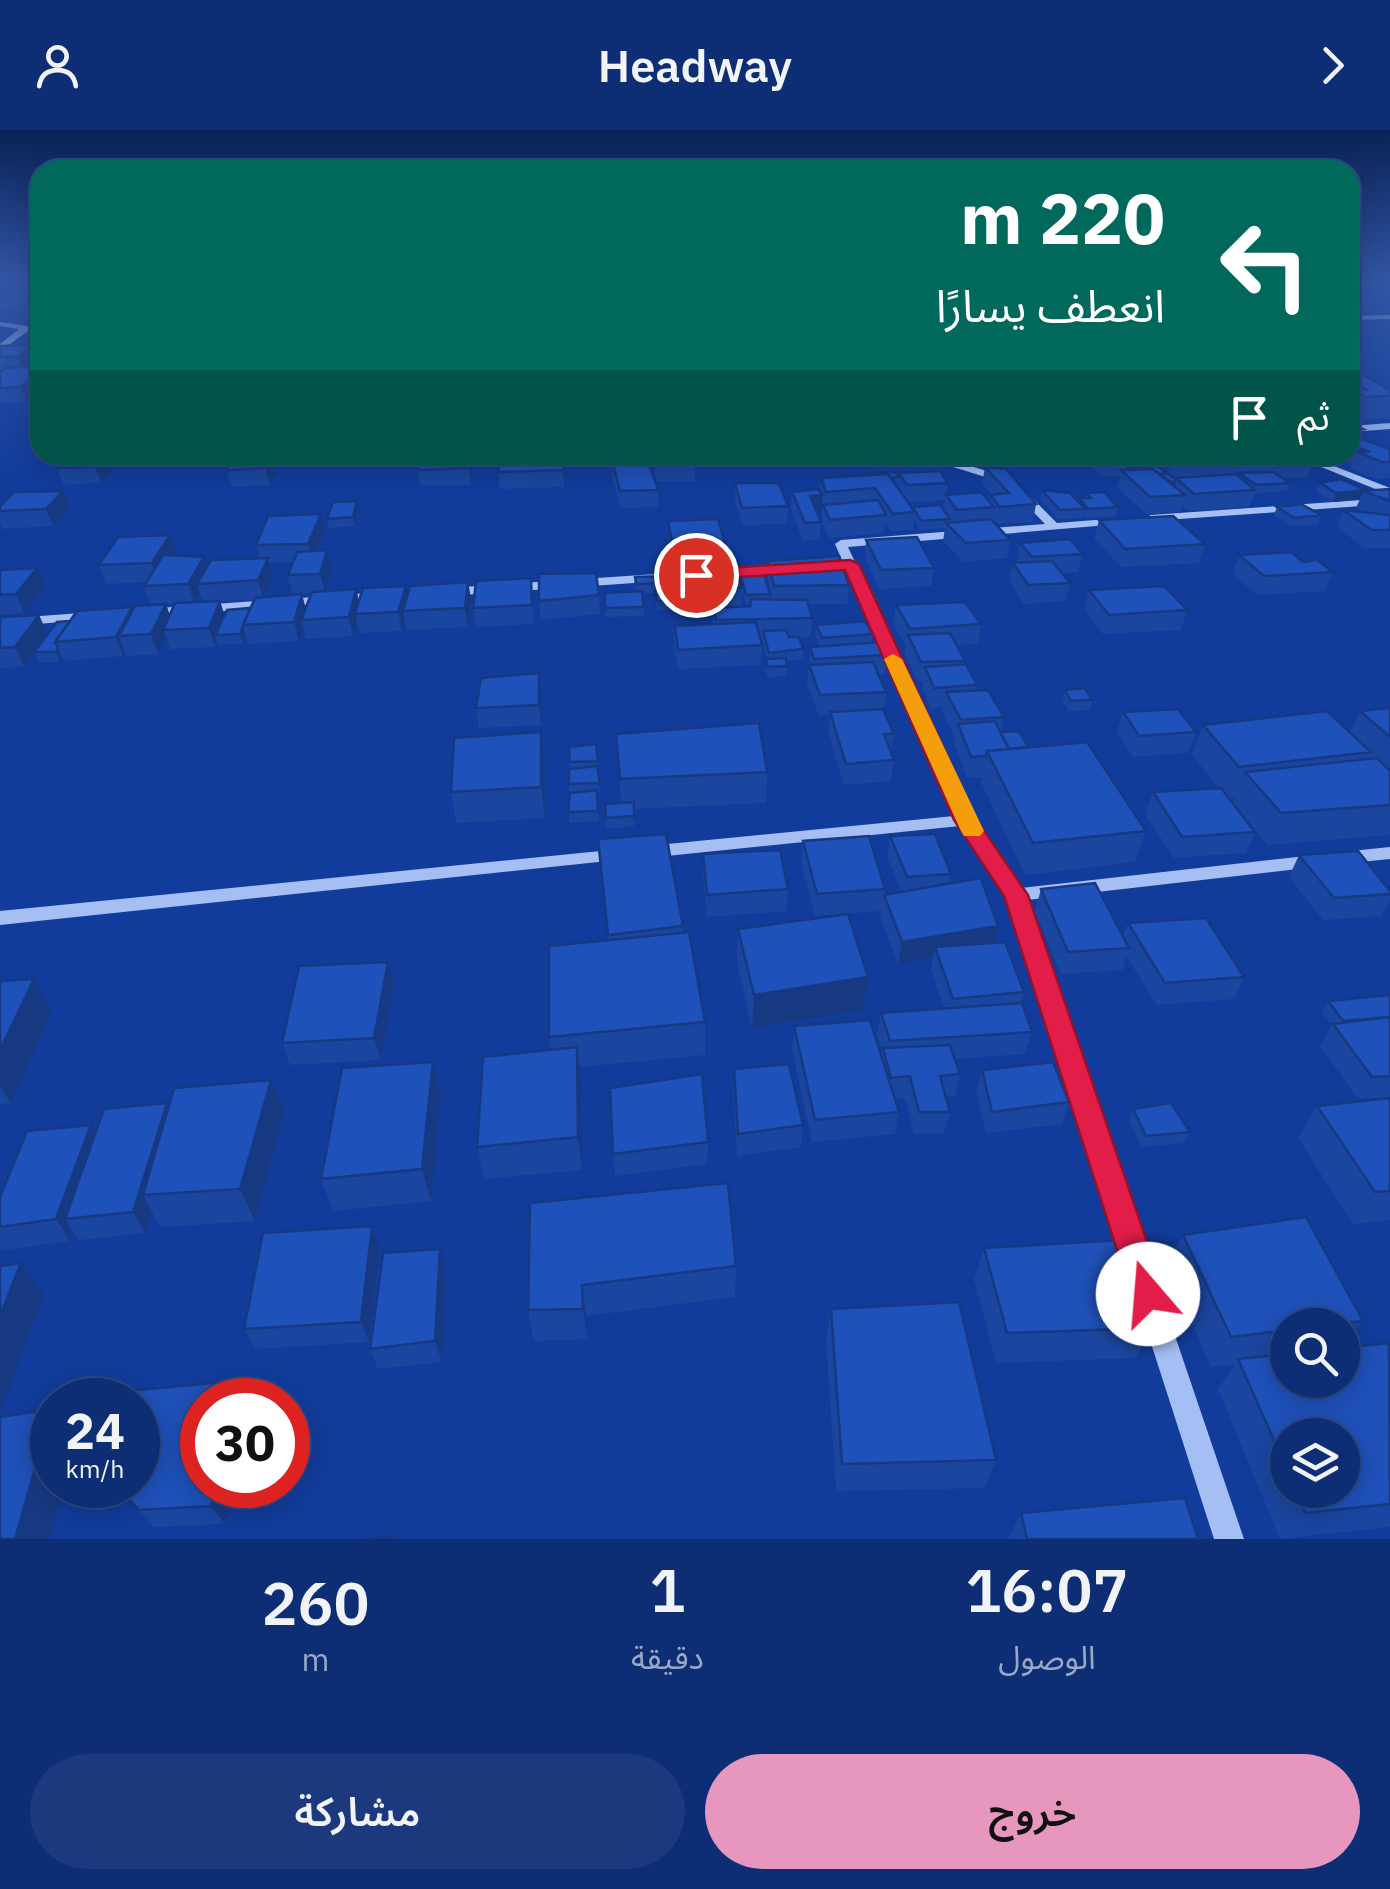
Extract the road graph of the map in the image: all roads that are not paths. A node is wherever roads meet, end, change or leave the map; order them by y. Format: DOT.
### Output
graph roads {
  1 [pos="1390,426"];
  2 [pos="1360,428"];
  3 [pos="957,465"];
  4 [pos="1322,465"];
  5 [pos="1390,492"];
  6 [pos="1390,501"];
  7 [pos="1053,525"];
  8 [pos="811,567"];
  9 [pos="435,593"];
  10 [pos="396,596"];
  11 [pos="138,613"];
  12 [pos="119,614"];
  13 [pos="0,622"];
  14 [pos="965,820"];
  15 [pos="1390,853"];
  16 [pos="1016,895"];
  17 [pos="0,918"];
  18 [pos="1229,1539"];
  1 -- 2 [label="street"];
  3 -- 7 [label="street"];
  4 -- 5 [label="street"];
  6 -- 7 [label="street"];
  7 -- 14 [label="street"];
  8 -- 9 [label="street"];
  10 -- 11 [label="street"];
  12 -- 13 [label="street"];
  14 -- 16 [label="street"];
  14 -- 17 [label="street"];
  15 -- 16 [label="street"];
  16 -- 18 [label="street"];
}
